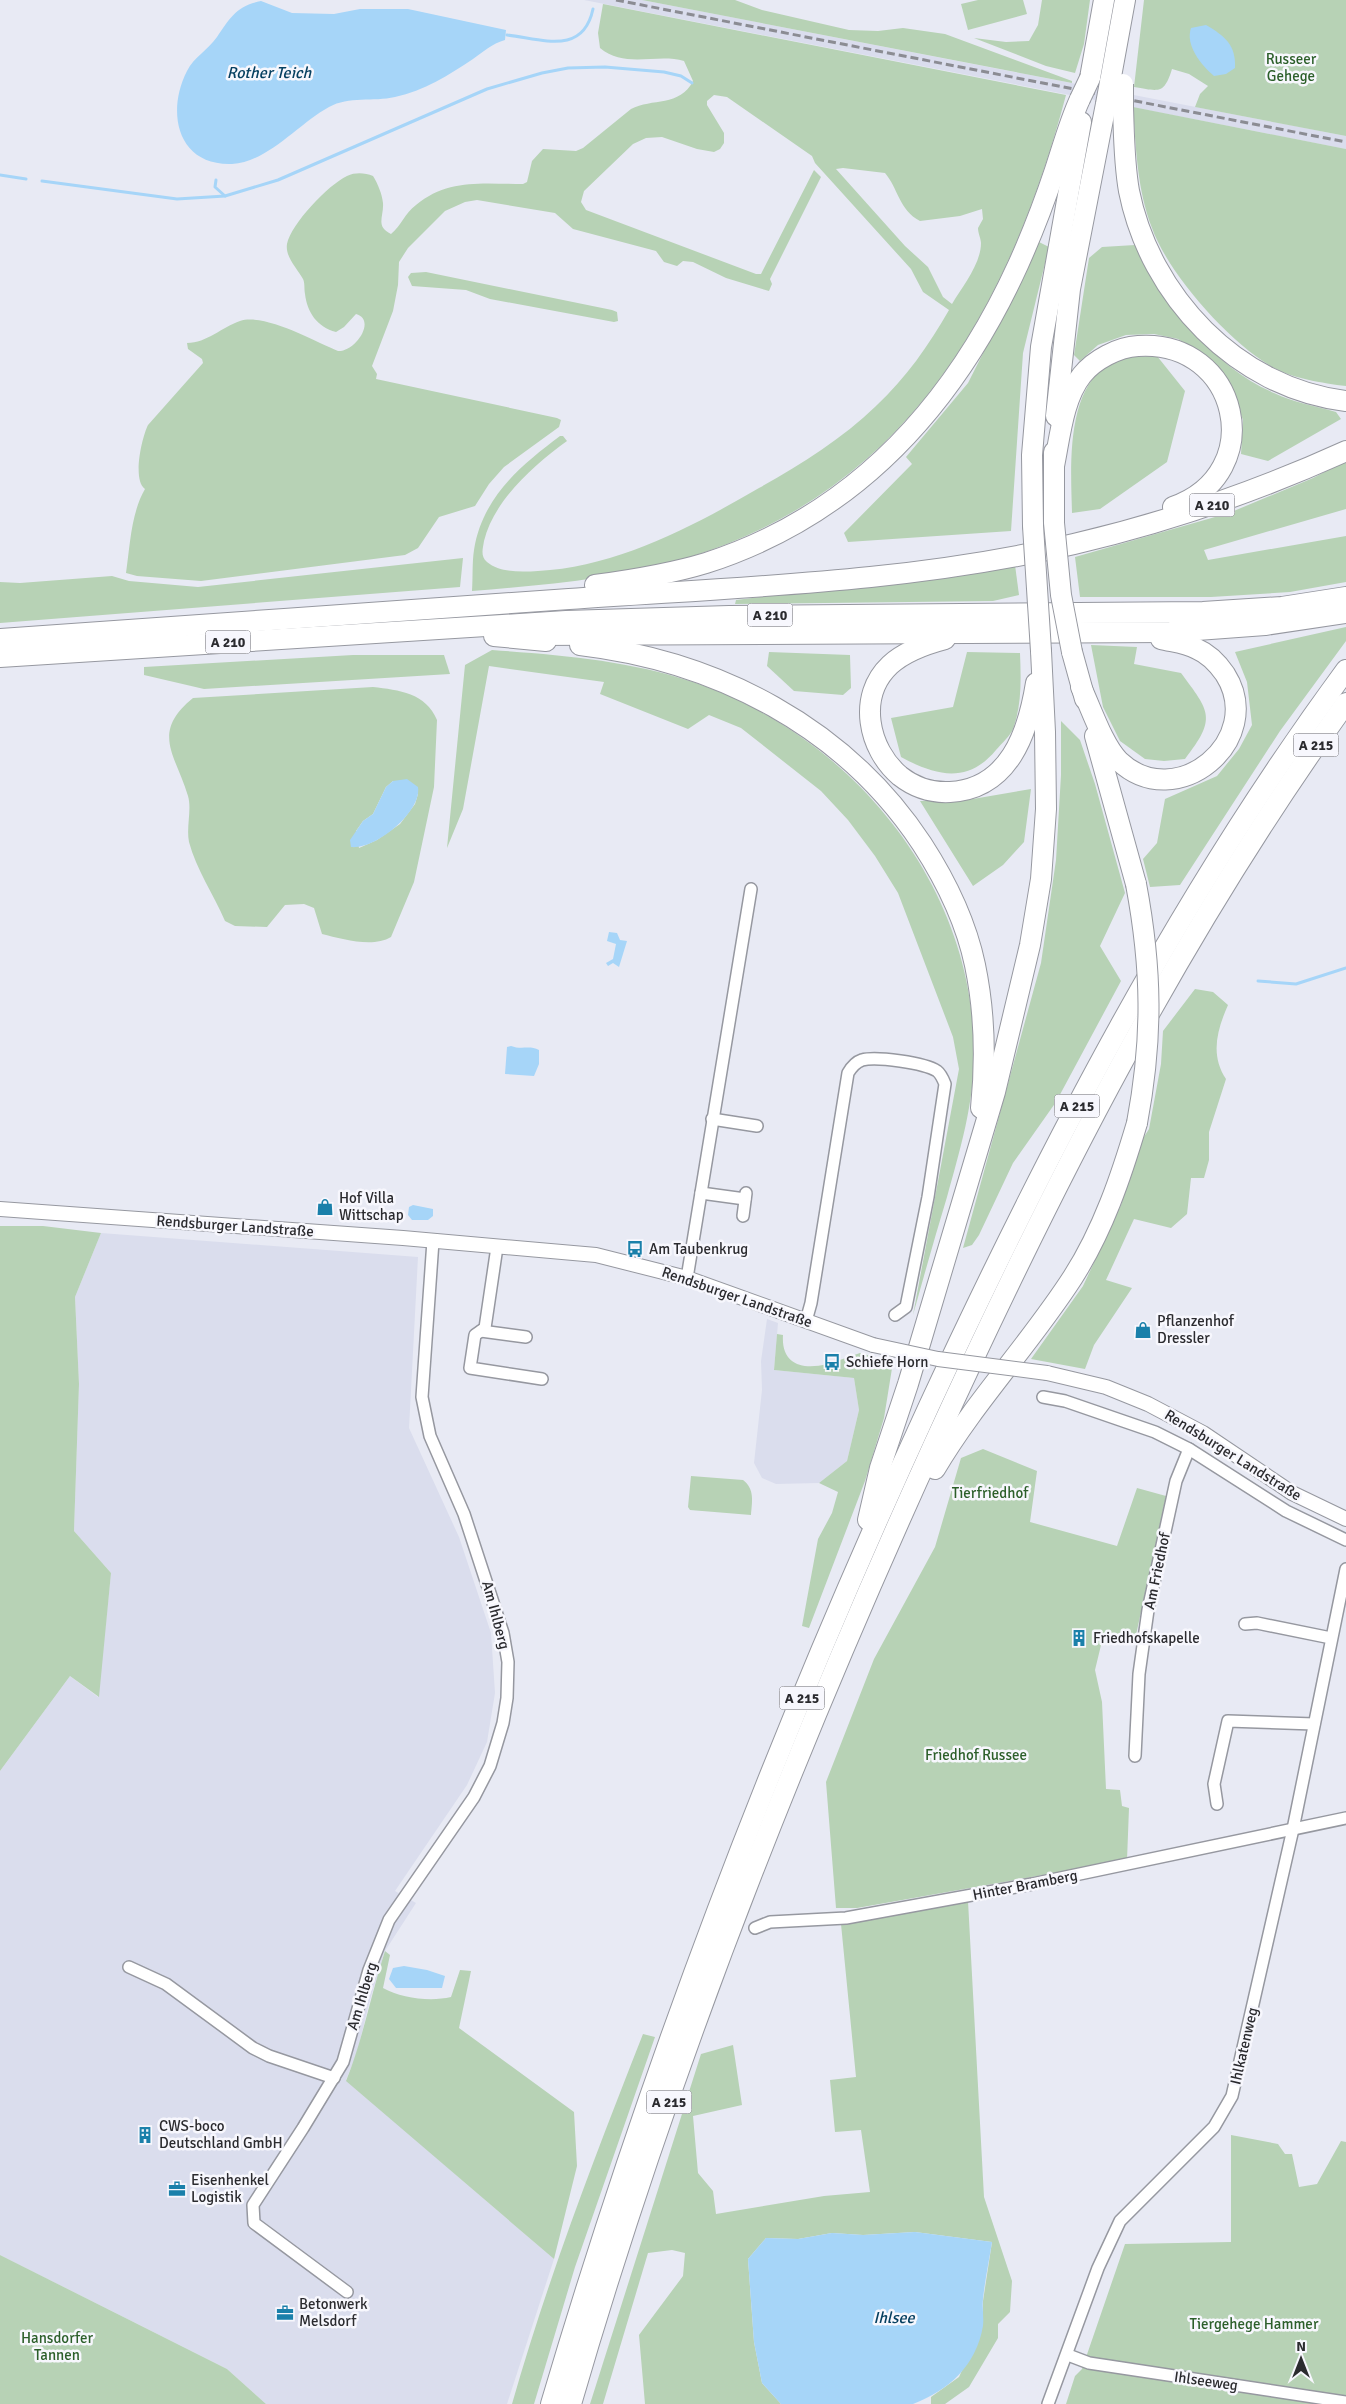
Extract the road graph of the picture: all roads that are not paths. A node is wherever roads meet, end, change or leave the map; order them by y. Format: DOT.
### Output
graph roads {
  1 [pos="1104,0"];
  2 [pos="1124,1"];
  3 [pos="1083,100"];
  4 [pos="1114,106"];
  5 [pos="1346,400"];
  6 [pos="1346,450"];
  7 [pos="1054,466"];
  8 [pos="1072,545"];
  9 [pos="1346,597"];
  10 [pos="452,607"];
  11 [pos="1336,615"];
  12 [pos="973,634"];
  13 [pos="1106,634"];
  14 [pos="338,635"];
  15 [pos="494,636"];
  16 [pos="0,639"];
  17 [pos="1041,651"];
  18 [pos="0,658"];
  19 [pos="1346,670"];
  20 [pos="1081,687"];
  21 [pos="1346,703"];
  22 [pos="751,889"];
  23 [pos="712,1119"];
  24 [pos="757,1125"];
  25 [pos="977,1150"];
  26 [pos="701,1193"];
  27 [pos="0,1209"];
  28 [pos="743,1216"];
  29 [pos="438,1242"];
  30 [pos="497,1247"];
  31 [pos="687,1278"];
  32 [pos="895,1314"];
  33 [pos="806,1321"];
  34 [pos="481,1331"];
  35 [pos="526,1337"];
  36 [pos="542,1379"];
  37 [pos="1044,1397"];
  38 [pos="1189,1449"];
  39 [pos="1346,1519"];
  40 [pos="1346,1540"];
  41 [pos="1346,1569"];
  42 [pos="866,1571"];
  43 [pos="1245,1624"];
  44 [pos="1331,1638"];
  45 [pos="1314,1724"];
  46 [pos="1135,1756"];
  47 [pos="1217,1804"];
  48 [pos="1346,1818"];
  49 [pos="1293,1829"];
  50 [pos="756,1928"];
  51 [pos="129,1967"];
  52 [pos="334,2078"];
  53 [pos="347,2292"];
  54 [pos="1068,2355"];
  55 [pos="1346,2402"];
  56 [pos="551,2404"];
  57 [pos="571,2404"];
  58 [pos="1048,2404"];
  1 -- 3 [label="highway, bridge"];
  2 -- 4 [label="highway, bridge"];
  3 -- 10 [label="highway"];
  3 -- 17 [label="highway, bridge"];
  4 -- 5 [label="highway"];
  4 -- 7 [label="highway"];
  6 -- 8 [label="highway, A 210"];
  7 -- 8 [label="highway"];
  7 -- 20 [label="highway, bridge"];
  8 -- 10 [label="highway, A 210"];
  9 -- 14 [label="highway, A 210"];
  10 -- 16 [label="highway, A 210"];
  11 -- 13 [label="highway"];
  12 -- 13 [label="highway"];
  12 -- 15 [label="highway"];
  12 -- 17 [label="highway"];
  13 -- 20 [label="highway"];
  14 -- 15 [label="highway"];
  14 -- 18 [label="highway, A 210"];
  15 -- 25 [label="highway"];
  17 -- 25 [label="highway"];
  19 -- 42 [label="highway, A 215"];
  20 -- 42 [label="highway, bridge"];
  21 -- 42 [label="highway, A 215"];
  22 -- 23 [label="street"];
  23 -- 24 [label="street"];
  23 -- 26 [label="street"];
  25 -- 42 [label="highway"];
  26 -- 28 [label="street"];
  26 -- 31 [label="street"];
  27 -- 29 [label="street, Rendsburger Landstraße"];
  29 -- 30 [label="street, Rendsburger Landstraße"];
  29 -- 52 [label="street, Am Ihlberg"];
  30 -- 31 [label="street, Rendsburger Landstraße"];
  30 -- 34 [label="street"];
  31 -- 33 [label="street, Rendsburger Landstraße"];
  32 -- 33 [label="street"];
  33 -- 39 [label="street, Rendsburger Landstraße, bridge"];
  34 -- 35 [label="street"];
  34 -- 36 [label="street"];
  37 -- 38 [label="street, Rendsburger Landstraße"];
  38 -- 40 [label="street, Rendsburger Landstraße"];
  38 -- 46 [label="street, Am Friedhof"];
  41 -- 44 [label="street, Ihlkatenweg"];
  42 -- 56 [label="highway, A 215"];
  42 -- 57 [label="highway, A 215"];
  43 -- 44 [label="street"];
  44 -- 45 [label="street, Ihlkatenweg"];
  45 -- 47 [label="street"];
  45 -- 49 [label="street, Ihlkatenweg"];
  48 -- 49 [label="street, Hinter Bramberg"];
  49 -- 50 [label="street, Hinter Bramberg"];
  49 -- 54 [label="street, Ihlkatenweg"];
  51 -- 52 [label="street"];
  52 -- 53 [label="street, Am Ihlberg"];
  54 -- 55 [label="street, Ihlseeweg"];
  54 -- 58 [label="street, Ihlkatenweg"];
}
